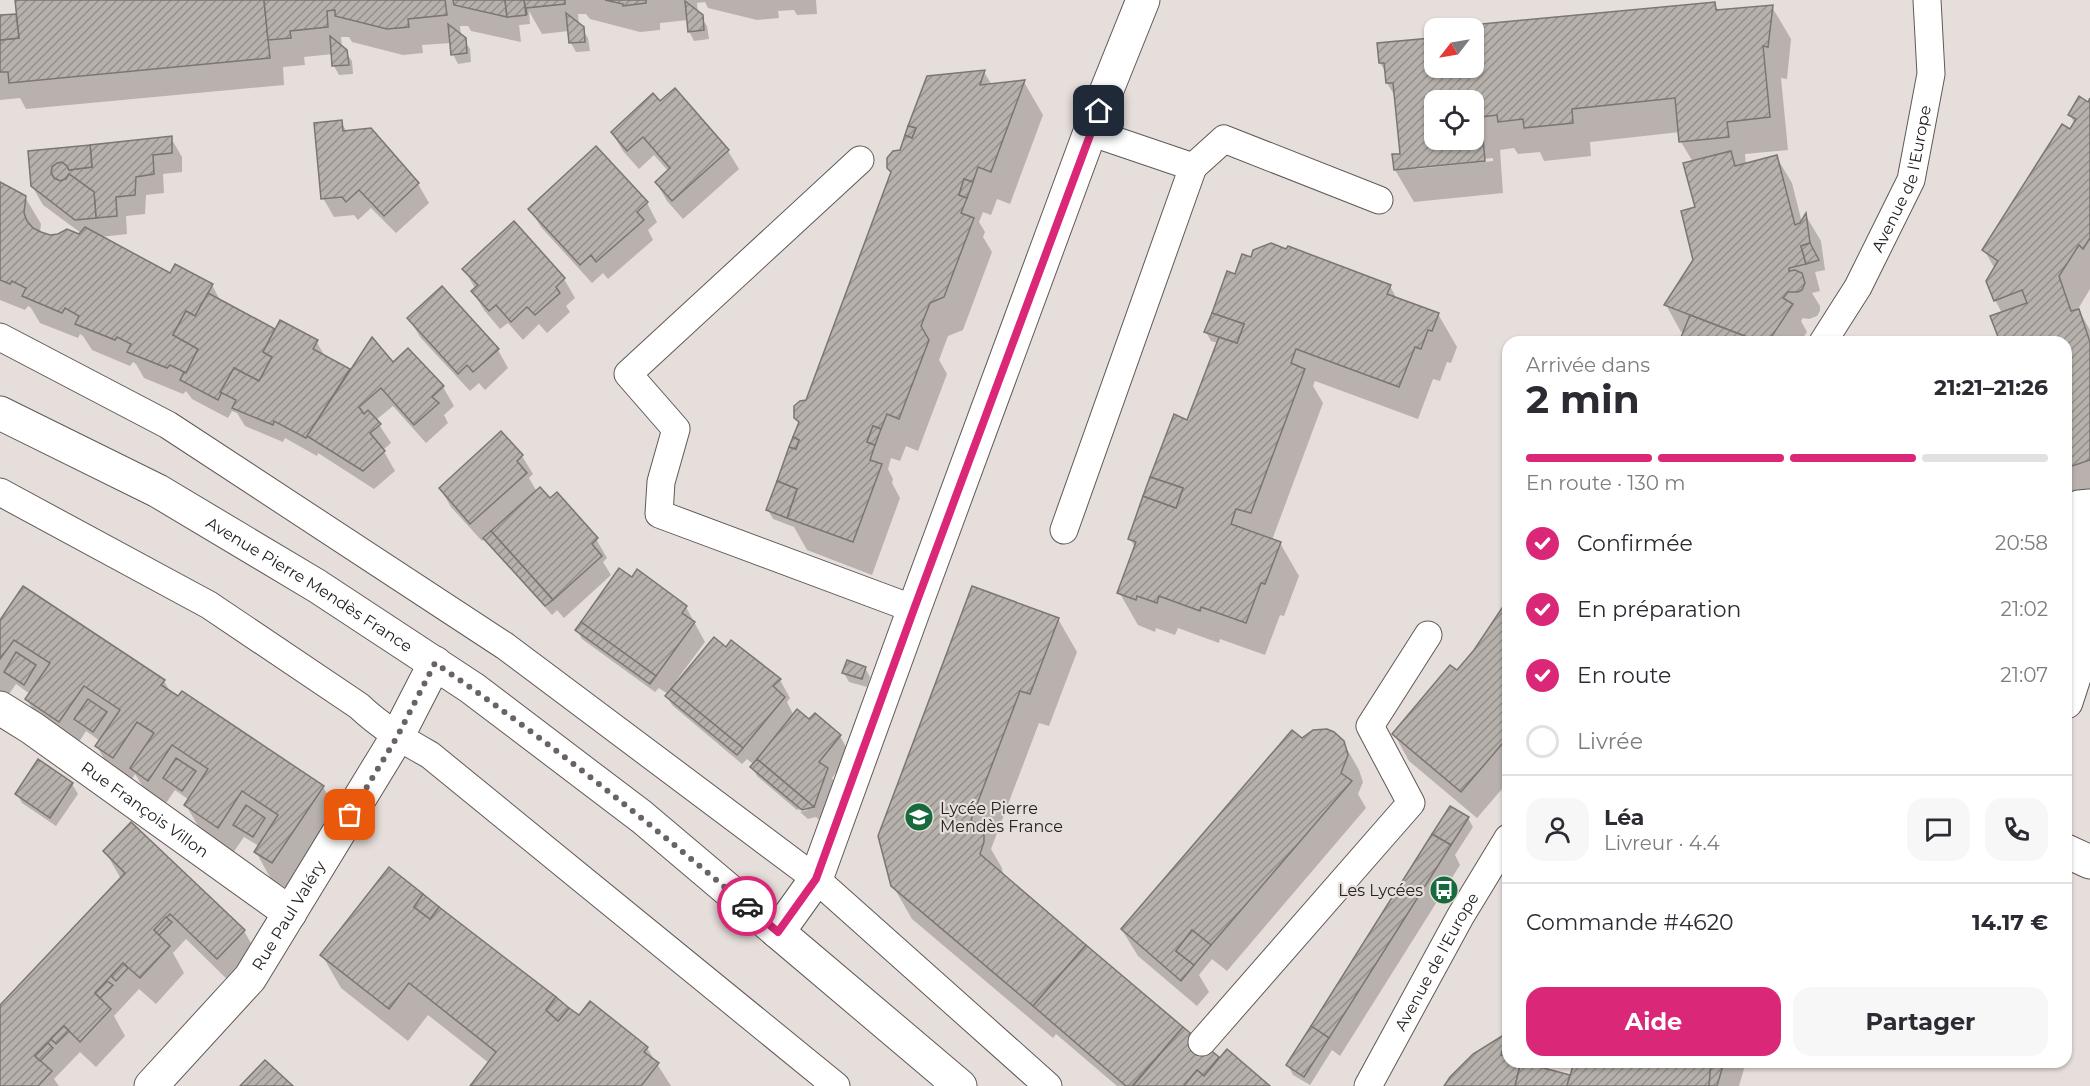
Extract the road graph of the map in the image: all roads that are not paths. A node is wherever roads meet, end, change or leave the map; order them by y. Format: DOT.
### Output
graph roads {
  1 [pos="1143,0"];
  2 [pos="1927,0"];
  3 [pos="1090,132"];
  4 [pos="860,160"];
  5 [pos="1193,167"];
  6 [pos="1379,200"];
  7 [pos="1827,336"];
  8 [pos="0,337"];
  9 [pos="0,413"];
  10 [pos="0,492"];
  11 [pos="2084,506"];
  12 [pos="1064,530"];
  13 [pos="914,609"];
  14 [pos="1428,634"];
  15 [pos="435,663"];
  16 [pos="2072,684"];
  17 [pos="0,708"];
  18 [pos="397,737"];
  19 [pos="1502,848"];
  20 [pos="2072,853"];
  21 [pos="2090,862"];
  22 [pos="816,879"];
  23 [pos="290,913"];
  24 [pos="778,932"];
  25 [pos="1202,1042"];
  26 [pos="151,1086"];
  27 [pos="836,1086"];
  28 [pos="960,1086"];
  29 [pos="1048,1086"];
  30 [pos="1368,1086"];
  1 -- 3 [label="street"];
  2 -- 7 [label="lane, Avenue de l'Europe"];
  3 -- 5 [label="lane"];
  3 -- 13 [label="street"];
  4 -- 13 [label="lane"];
  5 -- 6 [label="lane"];
  5 -- 12 [label="lane"];
  8 -- 22 [label="lane"];
  9 -- 15 [label="street, Avenue Pierre Mendès France"];
  10 -- 18 [label="lane"];
  11 -- 16 [label="street"];
  13 -- 22 [label="street"];
  14 -- 25 [label="lane"];
  15 -- 18 [label="street, Rue Paul Valéry"];
  15 -- 24 [label="street, Avenue Pierre Mendès France"];
  17 -- 23 [label="street, Rue François Villon"];
  18 -- 23 [label="street, Rue Paul Valéry"];
  18 -- 27 [label="lane"];
  19 -- 30 [label="lane, Avenue de l'Europe"];
  20 -- 21 [label="street"];
  22 -- 24 [label="street"];
  22 -- 29 [label="lane"];
  23 -- 26 [label="street, Rue Paul Valéry"];
  24 -- 28 [label="street, Avenue Pierre Mendès France"];
}
